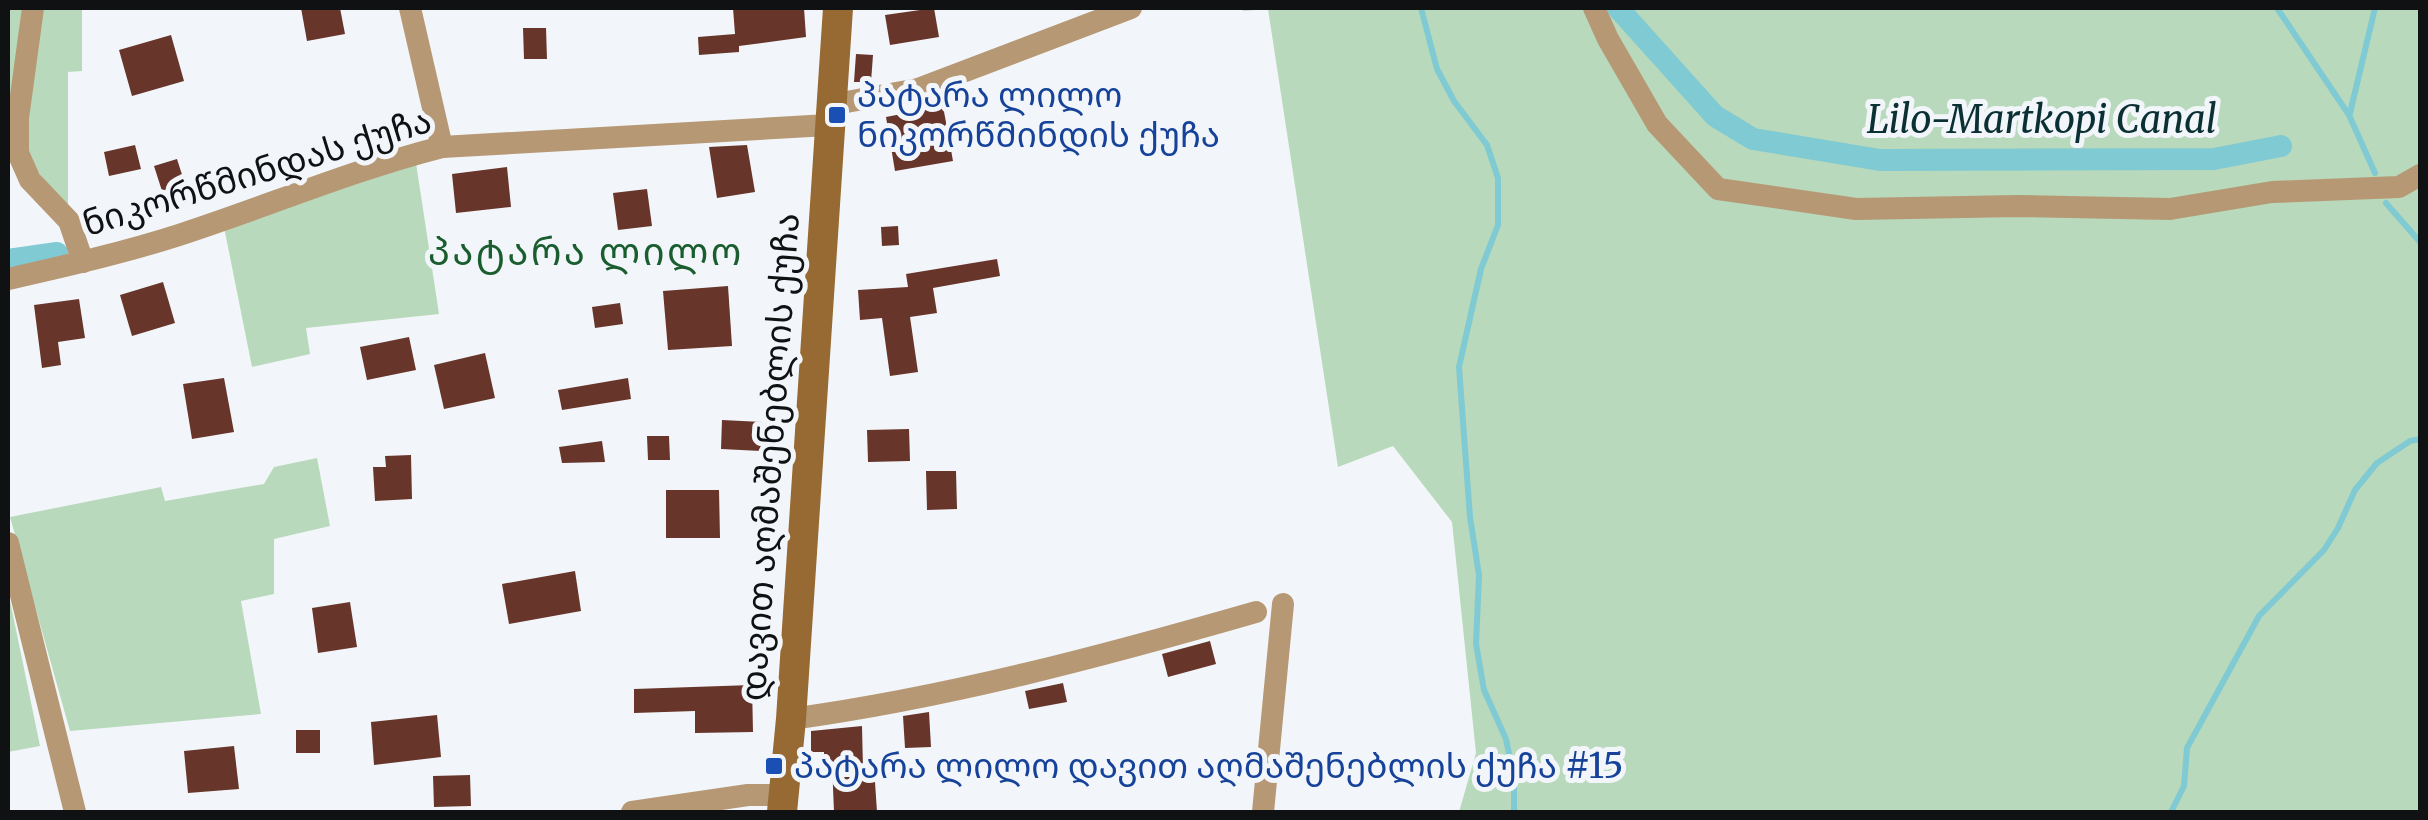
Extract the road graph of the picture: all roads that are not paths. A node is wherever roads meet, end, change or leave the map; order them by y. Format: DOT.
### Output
graph roads {
  1 [pos="34,8"];
  2 [pos="410,8"];
  3 [pos="838,8"];
  4 [pos="1131,8"];
  5 [pos="1594,8"];
  6 [pos="829,115"];
  7 [pos="442,147"];
  8 [pos="2420,175"];
  9 [pos="82,262"];
  10 [pos="8,279"];
  11 [pos="8,543"];
  12 [pos="1283,604"];
  13 [pos="1256,612"];
  14 [pos="791,719"];
  15 [pos="783,804"];
  16 [pos="75,812"];
  17 [pos="632,812"];
  18 [pos="1263,812"];
  1 -- 9 [label="street"];
  2 -- 7 [label="street"];
  3 -- 6 [label="street, დავით აღმაშენებლის ქუჩა"];
  4 -- 6 [label="street, ნიკორწმინდას ქუჩა"];
  5 -- 8 [label="street"];
  6 -- 7 [label="street, ნიკორწმინდას ქუჩა"];
  6 -- 14 [label="street, დავით აღმაშენებლის ქუჩა"];
  7 -- 9 [label="street, ნიკორწმინდას ქუჩა"];
  9 -- 10 [label="street, ნიკორწმინდას ქუჩა"];
  11 -- 16 [label="street"];
  12 -- 18 [label="street"];
  13 -- 14 [label="street"];
  14 -- 15 [label="street, დავით აღმაშენებლის ქუჩა"];
  15 -- 17 [label="street"];
}
